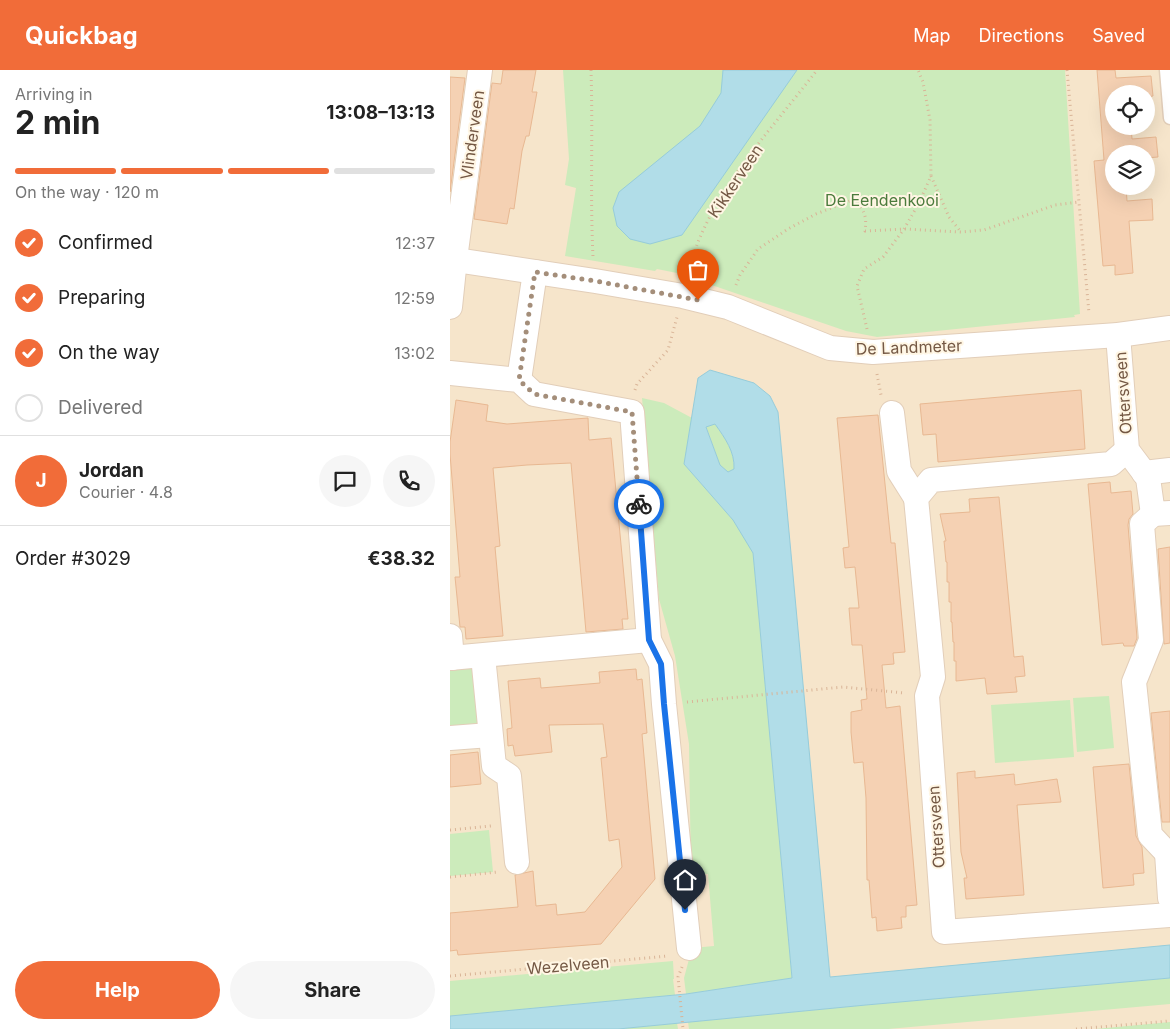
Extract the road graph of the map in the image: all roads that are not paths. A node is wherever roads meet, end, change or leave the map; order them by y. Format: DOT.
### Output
graph roads {
  1 [pos="480,70"];
  2 [pos="1166,70"];
  3 [pos="1170,118"];
  4 [pos="452,259"];
  5 [pos="535,272"];
  6 [pos="450,302"];
  7 [pos="1170,328"];
  8 [pos="1118,335"];
  9 [pos="450,373"];
  10 [pos="519,380"];
  11 [pos="892,413"];
  12 [pos="1127,450"];
  13 [pos="1170,470"];
  14 [pos="1144,473"];
  15 [pos="916,498"];
  16 [pos="1161,514"];
  17 [pos="649,640"];
  18 [pos="451,651"];
  19 [pos="483,656"];
  20 [pos="490,734"];
  21 [pos="450,738"];
  22 [pos="1168,853"];
  23 [pos="517,862"];
  24 [pos="1170,898"];
  25 [pos="1170,915"];
  26 [pos="683,952"];
  1 -- 4 [label="street, Vlinderveen"];
  2 -- 3 [label="lane"];
  4 -- 5 [label="street, De Landmeter"];
  4 -- 6 [label="street"];
  5 -- 8 [label="street, De Landmeter"];
  5 -- 10 [label="street"];
  7 -- 8 [label="street, De Landmeter"];
  8 -- 12 [label="street, Ottersveen"];
  9 -- 10 [label="street"];
  10 -- 17 [label="street"];
  11 -- 15 [label="street, Ottersveen"];
  12 -- 14 [label="street, Ottersveen"];
  12 -- 15 [label="street, Ottersveen"];
  13 -- 14 [label="street"];
  14 -- 16 [label="street, Ottersveen"];
  15 -- 25 [label="street, Ottersveen"];
  16 -- 22 [label="street, Ottersveen"];
  17 -- 19 [label="street"];
  17 -- 26 [label="street"];
  18 -- 19 [label="street"];
  19 -- 20 [label="street"];
  20 -- 21 [label="street"];
  20 -- 23 [label="street"];
  22 -- 24 [label="street, Ottersveen"];
}
